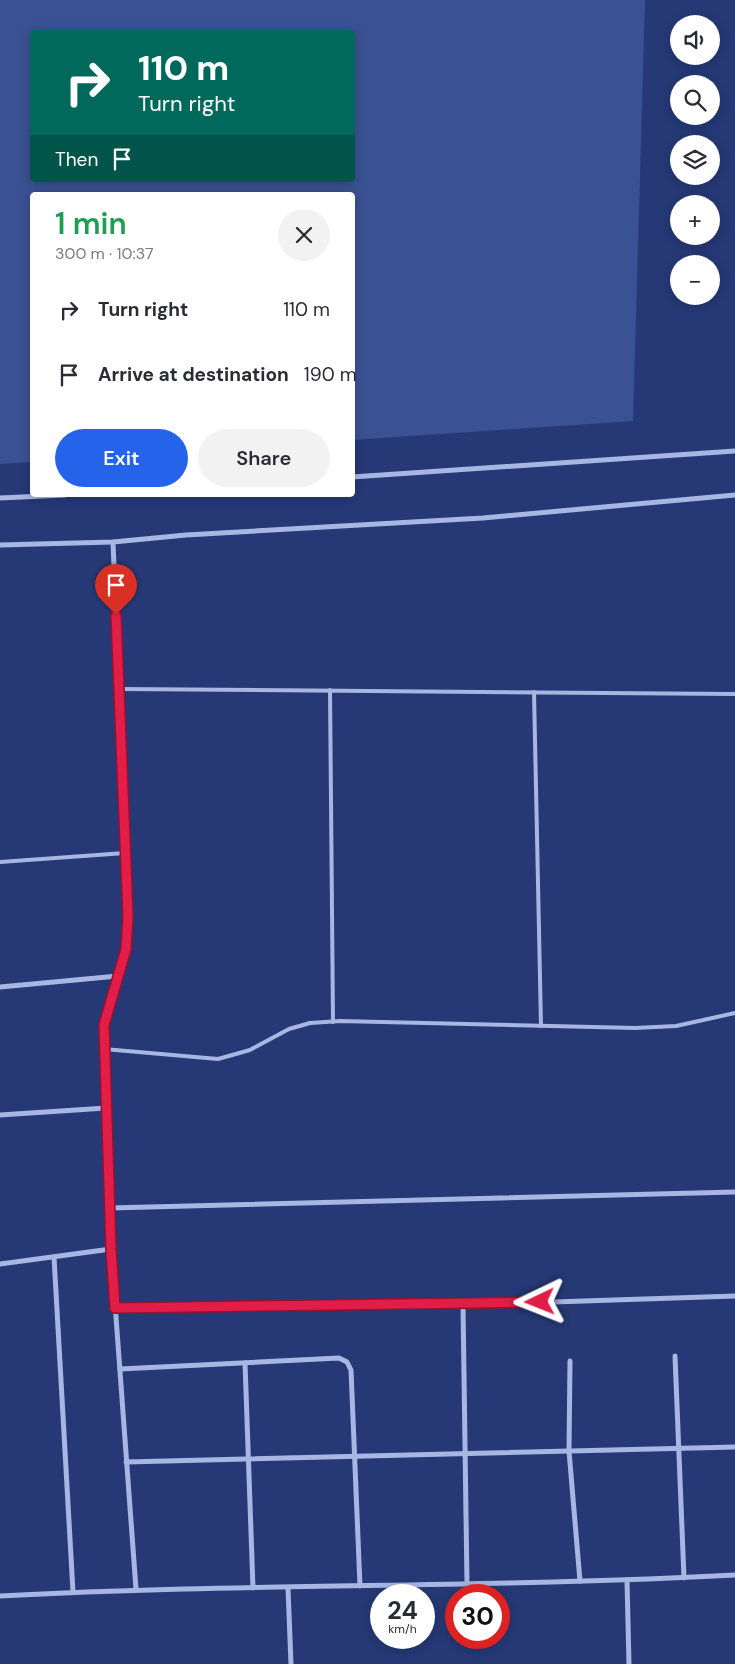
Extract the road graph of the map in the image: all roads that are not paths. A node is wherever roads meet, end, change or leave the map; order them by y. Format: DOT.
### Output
graph roads {
  1 [pos="735,452"];
  2 [pos="355,478"];
  3 [pos="735,496"];
  4 [pos="30,497"];
  5 [pos="0,498"];
  6 [pos="113,542"];
  7 [pos="0,545"];
  8 [pos="119,689"];
  9 [pos="330,690"];
  10 [pos="534,692"];
  11 [pos="735,694"];
  12 [pos="125,853"];
  13 [pos="0,862"];
  14 [pos="118,976"];
  15 [pos="0,987"];
  16 [pos="735,1013"];
  17 [pos="332,1022"];
  18 [pos="541,1026"];
  19 [pos="104,1049"];
  20 [pos="106,1108"];
  21 [pos="0,1115"];
  22 [pos="735,1192"];
  23 [pos="110,1208"];
  24 [pos="111,1249"];
  25 [pos="54,1257"];
  26 [pos="0,1264"];
  27 [pos="735,1296"];
  28 [pos="463,1305"];
  29 [pos="115,1308"];
  30 [pos="675,1356"];
  31 [pos="570,1361"];
  32 [pos="245,1363"];
  33 [pos="120,1369"];
  34 [pos="735,1447"];
  35 [pos="679,1448"];
  36 [pos="569,1451"];
  37 [pos="465,1452"];
  38 [pos="354,1456"];
  39 [pos="249,1459"];
  40 [pos="126,1462"];
  41 [pos="735,1576"];
  42 [pos="684,1578"];
  43 [pos="628,1580"];
  44 [pos="580,1581"];
  45 [pos="445,1584"];
  46 [pos="467,1584"];
  47 [pos="360,1586"];
  48 [pos="253,1588"];
  49 [pos="288,1588"];
  50 [pos="136,1589"];
  51 [pos="73,1592"];
  52 [pos="0,1596"];
  53 [pos="291,1664"];
  54 [pos="629,1664"];
  1 -- 2 [label="street"];
  3 -- 6 [label="street"];
  4 -- 5 [label="street"];
  6 -- 7 [label="street"];
  6 -- 8 [label="street"];
  8 -- 9 [label="lane"];
  8 -- 12 [label="street"];
  9 -- 10 [label="lane"];
  9 -- 17 [label="lane"];
  10 -- 11 [label="lane"];
  10 -- 18 [label="lane"];
  12 -- 13 [label="lane"];
  12 -- 14 [label="street"];
  14 -- 15 [label="street"];
  14 -- 19 [label="street"];
  16 -- 18 [label="lane"];
  17 -- 18 [label="lane"];
  17 -- 19 [label="lane"];
  19 -- 20 [label="street"];
  20 -- 21 [label="street"];
  20 -- 23 [label="street"];
  22 -- 23 [label="street"];
  23 -- 24 [label="street"];
  24 -- 25 [label="street"];
  24 -- 29 [label="street"];
  25 -- 26 [label="street"];
  25 -- 51 [label="street"];
  27 -- 28 [label="street"];
  28 -- 29 [label="street"];
  28 -- 37 [label="street"];
  29 -- 33 [label="street"];
  30 -- 35 [label="street"];
  31 -- 36 [label="street"];
  32 -- 33 [label="street"];
  32 -- 38 [label="street"];
  32 -- 39 [label="street"];
  33 -- 40 [label="street"];
  34 -- 35 [label="street"];
  35 -- 36 [label="street"];
  35 -- 42 [label="street"];
  36 -- 37 [label="street"];
  36 -- 44 [label="street"];
  37 -- 38 [label="street"];
  37 -- 46 [label="street"];
  38 -- 39 [label="street"];
  38 -- 47 [label="street"];
  39 -- 40 [label="street"];
  39 -- 48 [label="street"];
  40 -- 50 [label="street"];
  41 -- 42 [label="street"];
  42 -- 43 [label="street"];
  43 -- 44 [label="street"];
  43 -- 54 [label="street"];
  44 -- 46 [label="street"];
  45 -- 47 [label="street"];
  47 -- 49 [label="street"];
  48 -- 49 [label="street"];
  48 -- 50 [label="street"];
  49 -- 53 [label="street"];
  50 -- 51 [label="street"];
  51 -- 52 [label="street"];
}
